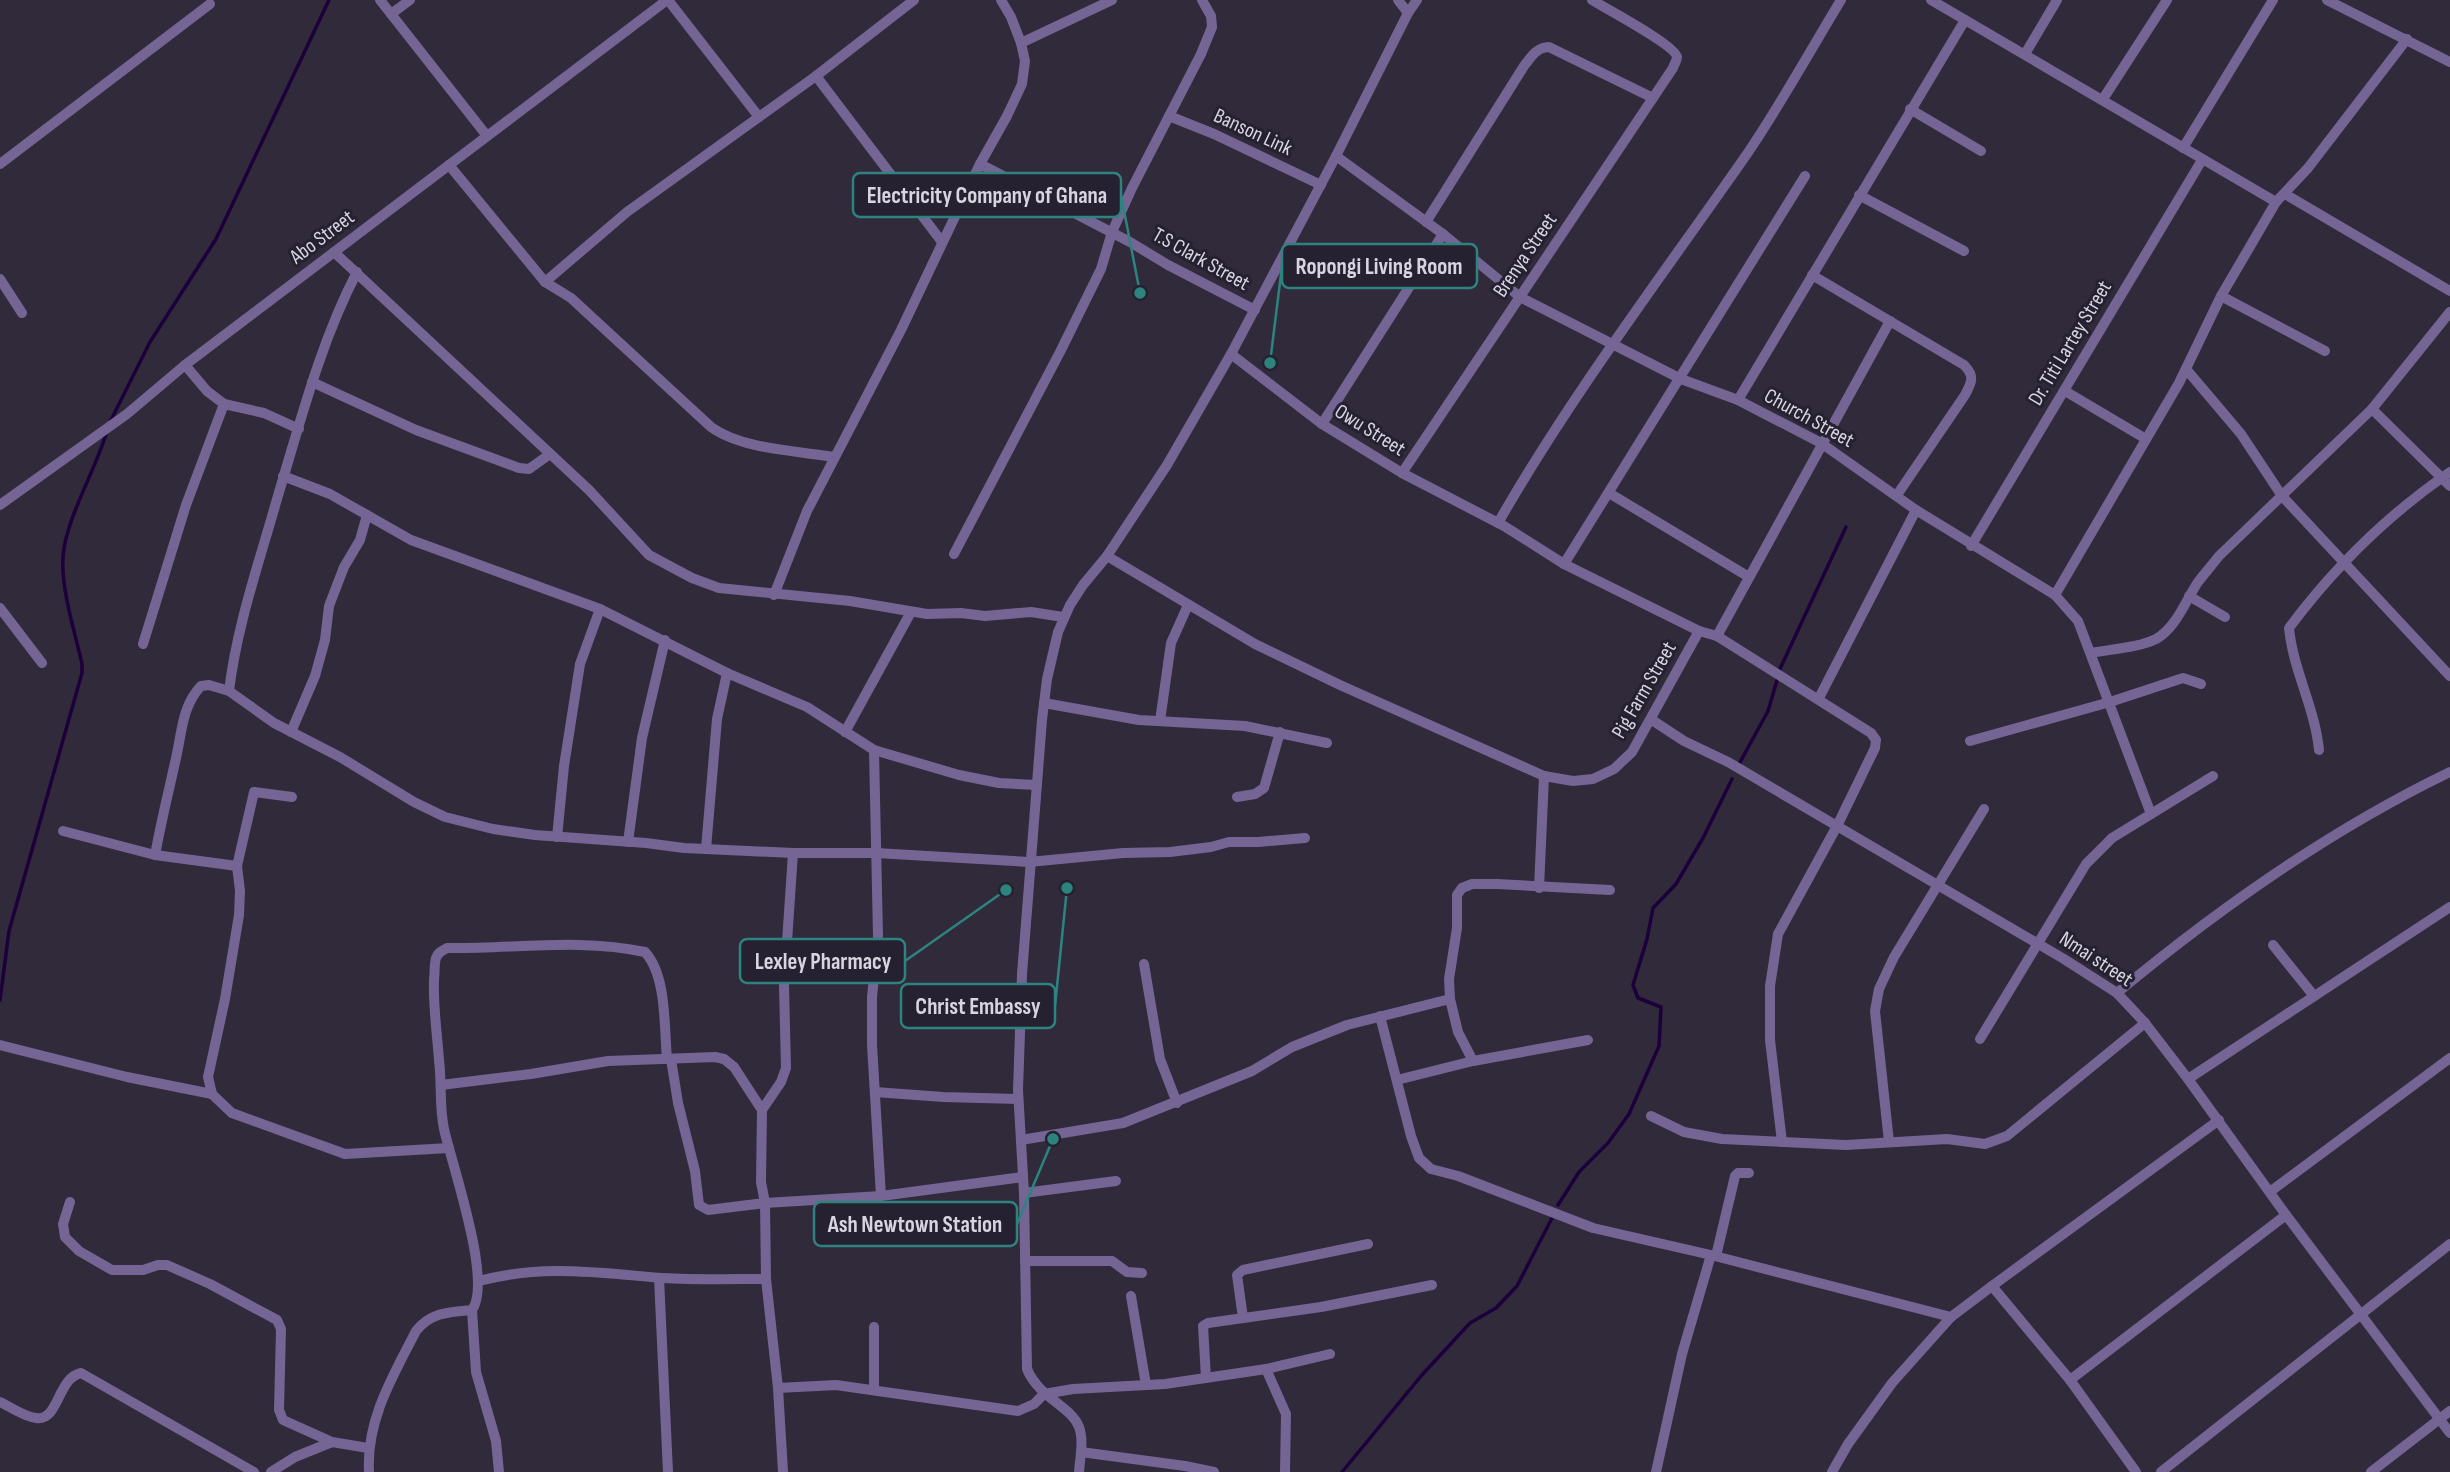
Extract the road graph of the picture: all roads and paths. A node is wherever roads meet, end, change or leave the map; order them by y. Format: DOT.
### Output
graph roads {
  1 [pos="380,0"];
  2 [pos="410,0"];
  3 [pos="668,0"];
  4 [pos="914,0"];
  5 [pos="1001,0"];
  6 [pos="1112,0"];
  7 [pos="1202,0"];
  8 [pos="1398,0"];
  9 [pos="1417,0"];
  10 [pos="1592,0"];
  11 [pos="1842,0"];
  12 [pos="1931,0"];
  13 [pos="2057,0"];
  14 [pos="2167,0"];
  15 [pos="2273,0"];
  16 [pos="2327,0"];
  17 [pos="210,4"];
  18 [pos="1408,13"];
  19 [pos="391,14"];
  20 [pos="1965,20"];
  21 [pos="2407,39"];
  22 [pos="1021,43"];
  23 [pos="2025,54"];
  24 [pos="2450,62"];
  25 [pos="816,76"];
  26 [pos="1653,98"];
  27 [pos="2103,99"];
  28 [pos="1910,110"];
  29 [pos="1169,116"];
  30 [pos="760,117"];
  31 [pos="487,136"];
  32 [pos="2183,148"];
  33 [pos="1981,151"];
  34 [pos="1336,156"];
  35 [pos="2202,160"];
  36 [pos="0,164"];
  37 [pos="980,164"];
  38 [pos="449,165"];
  39 [pos="1805,176"];
  40 [pos="1321,185"];
  41 [pos="1859,195"];
  42 [pos="2281,198"];
  43 [pos="1426,222"];
  44 [pos="1112,232"];
  45 [pos="1443,234"];
  46 [pos="942,242"];
  47 [pos="1964,251"];
  48 [pos="334,252"];
  49 [pos="357,272"];
  50 [pos="1812,275"];
  51 [pos="0,279"];
  52 [pos="545,282"];
  53 [pos="2450,290"];
  54 [pos="2221,296"];
  55 [pos="1520,297"];
  56 [pos="1255,310"];
  57 [pos="2450,312"];
  58 [pos="22,313"];
  59 [pos="1890,321"];
  60 [pos="1613,343"];
  61 [pos="2325,351"];
  62 [pos="1231,354"];
  63 [pos="185,365"];
  64 [pos="2186,369"];
  65 [pos="1681,379"];
  66 [pos="312,382"];
  67 [pos="2065,391"];
  68 [pos="1738,400"];
  69 [pos="224,404"];
  70 [pos="2372,409"];
  71 [pos="1322,424"];
  72 [pos="299,429"];
  73 [pos="2146,439"];
  74 [pos="1821,443"];
  75 [pos="550,454"];
  76 [pos="834,457"];
  77 [pos="1402,473"];
  78 [pos="283,476"];
  79 [pos="2447,479"];
  80 [pos="1609,493"];
  81 [pos="1897,495"];
  82 [pos="2282,496"];
  83 [pos="0,505"];
  84 [pos="1916,510"];
  85 [pos="367,515"];
  86 [pos="1498,523"];
  87 [pos="1971,546"];
  88 [pos="954,554"];
  89 [pos="1107,556"];
  90 [pos="2343,563"];
  91 [pos="1564,565"];
  92 [pos="1749,577"];
  93 [pos="774,595"];
  94 [pos="2055,595"];
  95 [pos="2189,596"];
  96 [pos="1188,605"];
  97 [pos="0,608"];
  98 [pos="600,610"];
  99 [pos="911,612"];
  100 [pos="1063,617"];
  101 [pos="2225,617"];
  102 [pos="1699,631"];
  103 [pos="1717,636"];
  104 [pos="665,640"];
  105 [pos="143,644"];
  106 [pos="2091,653"];
  107 [pos="42,663"];
  108 [pos="727,673"];
  109 [pos="2450,676"];
  110 [pos="2201,684"];
  111 [pos="229,691"];
  112 [pos="1819,698"];
  113 [pos="2109,702"];
  114 [pos="1044,703"];
  115 [pos="1652,720"];
  116 [pos="1160,721"];
  117 [pos="291,732"];
  118 [pos="845,732"];
  119 [pos="1280,732"];
  120 [pos="1970,741"];
  121 [pos="1327,743"];
  122 [pos="874,750"];
  123 [pos="2319,750"];
  124 [pos="2450,772"];
  125 [pos="1544,776"];
  126 [pos="2213,776"];
  127 [pos="1037,785"];
  128 [pos="292,797"];
  129 [pos="1237,797"];
  130 [pos="1984,809"];
  131 [pos="2151,814"];
  132 [pos="1837,825"];
  133 [pos="63,831"];
  134 [pos="557,837"];
  135 [pos="1305,838"];
  136 [pos="628,842"];
  137 [pos="706,849"];
  138 [pos="793,853"];
  139 [pos="876,853"];
  140 [pos="155,855"];
  141 [pos="1029,862"];
  142 [pos="237,866"];
  143 [pos="1939,886"];
  144 [pos="1539,888"];
  145 [pos="1610,890"];
  146 [pos="2450,907"];
  147 [pos="2037,944"];
  148 [pos="2273,945"];
  149 [pos="1144,964"];
  150 [pos="2117,993"];
  151 [pos="2314,996"];
  152 [pos="1450,999"];
  153 [pos="1380,1016"];
  154 [pos="2146,1023"];
  155 [pos="1980,1039"];
  156 [pos="1588,1040"];
  157 [pos="5,1046"];
  158 [pos="2450,1058"];
  159 [pos="669,1059"];
  160 [pos="1473,1061"];
  161 [pos="2188,1079"];
  162 [pos="1397,1080"];
  163 [pos="441,1085"];
  164 [pos="875,1092"];
  165 [pos="212,1094"];
  166 [pos="1018,1099"];
  167 [pos="1177,1102"];
  168 [pos="762,1110"];
  169 [pos="1651,1116"];
  170 [pos="2219,1121"];
  171 [pos="1021,1140"];
  172 [pos="1782,1142"];
  173 [pos="1889,1142"];
  174 [pos="449,1148"];
  175 [pos="1749,1173"];
  176 [pos="1023,1177"];
  177 [pos="1116,1181"];
  178 [pos="2271,1191"];
  179 [pos="1024,1193"];
  180 [pos="881,1196"];
  181 [pos="70,1202"];
  182 [pos="765,1203"];
  183 [pos="2286,1215"];
  184 [pos="1368,1244"];
  185 [pos="2450,1244"];
  186 [pos="1713,1256"];
  187 [pos="1025,1261"];
  188 [pos="1142,1273"];
  189 [pos="659,1278"];
  190 [pos="766,1279"];
  191 [pos="479,1281"];
  192 [pos="1433,1285"];
  193 [pos="1992,1286"];
  194 [pos="1131,1296"];
  195 [pos="472,1310"];
  196 [pos="2361,1314"];
  197 [pos="1951,1317"];
  198 [pos="1243,1318"];
  199 [pos="874,1327"];
  200 [pos="1330,1354"];
  201 [pos="1266,1368"];
  202 [pos="1206,1378"];
  203 [pos="2070,1380"];
  204 [pos="1146,1385"];
  205 [pos="778,1388"];
  206 [pos="874,1390"];
  207 [pos="1044,1394"];
  208 [pos="0,1402"];
  209 [pos="2450,1411"];
  210 [pos="2440,1419"];
  211 [pos="2450,1433"];
  212 [pos="332,1442"];
  213 [pos="368,1448"];
  214 [pos="1081,1452"];
  215 [pos="254,1472"];
  216 [pos="271,1472"];
  217 [pos="369,1472"];
  218 [pos="499,1472"];
  219 [pos="668,1472"];
  220 [pos="783,1472"];
  221 [pos="1079,1472"];
  222 [pos="1214,1472"];
  223 [pos="1285,1472"];
  224 [pos="1656,1472"];
  225 [pos="1832,1472"];
  226 [pos="2136,1472"];
  227 [pos="2161,1472"];
  228 [pos="2371,1472"];
  1 -- 19 [label="street"];
  2 -- 19 [label="street"];
  3 -- 30 [label="street"];
  3 -- 31 [label="street, Abo Street"];
  4 -- 25 [label="street"];
  5 -- 22 [label="street"];
  6 -- 22 [label="street"];
  7 -- 29 [label="street"];
  8 -- 18 [label="street"];
  9 -- 18 [label="street"];
  10 -- 26 [label="street, Brenya Street"];
  11 -- 60 [label="street"];
  12 -- 20 [label="street"];
  13 -- 23 [label="street"];
  14 -- 27 [label="street"];
  15 -- 32 [label="street"];
  16 -- 21 [label="street"];
  17 -- 36 [label="street"];
  18 -- 34 [label="street"];
  19 -- 31 [label="street"];
  20 -- 23 [label="street"];
  20 -- 28 [label="street"];
  21 -- 24 [label="street"];
  21 -- 42 [label="street"];
  22 -- 37 [label="street"];
  23 -- 27 [label="street"];
  25 -- 30 [label="street"];
  25 -- 46 [label="street"];
  26 -- 43 [label="street"];
  26 -- 55 [label="street, Brenya Street"];
  27 -- 32 [label="street"];
  28 -- 33 [label="street"];
  28 -- 41 [label="street"];
  29 -- 40 [label="street, Banson Link"];
  29 -- 44 [label="street"];
  30 -- 52 [label="street"];
  31 -- 38 [label="street, Abo Street"];
  32 -- 35 [label="street"];
  34 -- 40 [label="street"];
  34 -- 43 [label="street, Church Street"];
  35 -- 42 [label="street"];
  35 -- 67 [label="street, Dr. Titi Lartey Street"];
  37 -- 44 [label="street, T.S Clark Street"];
  37 -- 46 [label="street"];
  38 -- 48 [label="street, Abo Street"];
  38 -- 52 [label="street"];
  39 -- 65 [label="street"];
  40 -- 56 [label="street"];
  41 -- 47 [label="street"];
  41 -- 50 [label="street"];
  42 -- 53 [label="street"];
  42 -- 54 [label="street"];
  43 -- 45 [label="street, Church Street"];
  44 -- 56 [label="street, T.S Clark Street"];
  44 -- 88 [label="street"];
  45 -- 55 [label="street, Church Street"];
  45 -- 71 [label="street"];
  46 -- 76 [label="street"];
  48 -- 49 [label="street"];
  48 -- 63 [label="street, Abo Street"];
  49 -- 66 [label="street"];
  49 -- 75 [label="street"];
  50 -- 59 [label="street"];
  50 -- 68 [label="street"];
  51 -- 58 [label="street"];
  52 -- 76 [label="street"];
  54 -- 61 [label="street"];
  54 -- 64 [label="street"];
  55 -- 60 [label="street, Church Street"];
  55 -- 77 [label="street, Brenya Street"];
  56 -- 62 [label="street"];
  57 -- 70 [label="street"];
  59 -- 74 [label="street"];
  59 -- 81 [label="street"];
  60 -- 65 [label="street, Church Street"];
  60 -- 86 [label="street"];
  62 -- 71 [label="street, Owu Street"];
  62 -- 89 [label="street"];
  63 -- 69 [label="street"];
  63 -- 83 [label="street, Abo Street"];
  64 -- 73 [label="street"];
  64 -- 82 [label="street"];
  65 -- 68 [label="street, Church Street"];
  65 -- 80 [label="street"];
  66 -- 72 [label="street"];
  66 -- 75 [label="street"];
  67 -- 73 [label="street"];
  67 -- 87 [label="street, Dr. Titi Lartey Street"];
  68 -- 74 [label="street, Church Street"];
  69 -- 72 [label="street"];
  69 -- 105 [label="street"];
  70 -- 79 [label="street"];
  70 -- 82 [label="street"];
  71 -- 77 [label="street, Owu Street"];
  72 -- 78 [label="street"];
  73 -- 94 [label="street"];
  74 -- 81 [label="street, Church Street"];
  74 -- 92 [label="street"];
  75 -- 93 [label="street"];
  76 -- 93 [label="street"];
  77 -- 86 [label="street, Owu Street"];
  78 -- 85 [label="street"];
  78 -- 111 [label="street"];
  79 -- 90 [label="street"];
  80 -- 91 [label="street"];
  80 -- 92 [label="street"];
  81 -- 84 [label="street, Church Street"];
  82 -- 90 [label="street"];
  82 -- 95 [label="street"];
  84 -- 87 [label="street, Church Street"];
  84 -- 112 [label="street"];
  85 -- 98 [label="street"];
  85 -- 117 [label="street"];
  86 -- 91 [label="street, Pig Farm Street"];
  87 -- 94 [label="street, Church Street"];
  89 -- 96 [label="street, Pig Farm Street"];
  89 -- 100 [label="street"];
  90 -- 109 [label="street"];
  90 -- 123 [label="street"];
  91 -- 102 [label="street, Pig Farm Street"];
  92 -- 103 [label="street"];
  93 -- 99 [label="street"];
  94 -- 106 [label="street, Church Street"];
  95 -- 101 [label="street"];
  95 -- 106 [label="street"];
  96 -- 116 [label="street"];
  96 -- 125 [label="street, Pig Farm Street"];
  97 -- 107 [label="street"];
  98 -- 104 [label="street"];
  98 -- 134 [label="street"];
  99 -- 100 [label="street"];
  99 -- 118 [label="street"];
  100 -- 114 [label="street"];
  102 -- 103 [label="street"];
  102 -- 115 [label="street, Pig Farm Street"];
  103 -- 112 [label="street"];
  104 -- 108 [label="street"];
  104 -- 136 [label="street"];
  106 -- 113 [label="street, Church Street"];
  108 -- 118 [label="street"];
  108 -- 137 [label="street"];
  110 -- 113 [label="street"];
  111 -- 117 [label="street"];
  111 -- 140 [label="street"];
  112 -- 132 [label="street"];
  113 -- 120 [label="street"];
  113 -- 131 [label="street, Church Street"];
  114 -- 116 [label="street"];
  114 -- 127 [label="street"];
  115 -- 125 [label="street, Pig Farm Street"];
  115 -- 132 [label="street, Nmai street"];
  116 -- 119 [label="street"];
  117 -- 134 [label="street"];
  118 -- 122 [label="street"];
  119 -- 121 [label="street"];
  119 -- 129 [label="street"];
  122 -- 127 [label="street"];
  122 -- 139 [label="street"];
  124 -- 150 [label="street"];
  125 -- 144 [label="street"];
  126 -- 131 [label="street"];
  127 -- 141 [label="street"];
  128 -- 142 [label="street"];
  130 -- 143 [label="street"];
  131 -- 147 [label="street"];
  132 -- 143 [label="street, Nmai street"];
  132 -- 172 [label="street"];
  133 -- 140 [label="street"];
  134 -- 136 [label="street"];
  135 -- 141 [label="street"];
  136 -- 137 [label="street"];
  137 -- 138 [label="street"];
  138 -- 139 [label="street"];
  138 -- 168 [label="street"];
  139 -- 141 [label="street"];
  139 -- 164 [label="street"];
  140 -- 142 [label="street"];
  141 -- 166 [label="street"];
  142 -- 165 [label="street"];
  143 -- 147 [label="street, Nmai street"];
  143 -- 173 [label="street"];
  144 -- 145 [label="street"];
  144 -- 152 [label="street"];
  146 -- 151 [label="street"];
  147 -- 150 [label="street, Nmai street"];
  147 -- 155 [label="street"];
  148 -- 151 [label="street"];
  149 -- 167 [label="street"];
  150 -- 154 [label="street, Nmai street"];
  151 -- 161 [label="street"];
  152 -- 153 [label="street"];
  152 -- 160 [label="street"];
  153 -- 162 [label="street"];
  153 -- 167 [label="street"];
  154 -- 161 [label="street, Nmai street"];
  154 -- 173 [label="street"];
  156 -- 160 [label="street"];
  157 -- 165 [label="street"];
  158 -- 178 [label="street"];
  159 -- 163 [label="street"];
  159 -- 163 [label="street"];
  159 -- 168 [label="street"];
  159 -- 182 [label="street"];
  160 -- 162 [label="street"];
  161 -- 170 [label="street, Nmai street"];
  162 -- 186 [label="street"];
  163 -- 174 [label="street"];
  164 -- 166 [label="street"];
  164 -- 180 [label="street"];
  165 -- 174 [label="street"];
  166 -- 171 [label="street"];
  167 -- 171 [label="street"];
  168 -- 182 [label="street"];
  169 -- 172 [label="street"];
  170 -- 178 [label="street, Nmai street"];
  170 -- 193 [label="street"];
  171 -- 176 [label="street"];
  172 -- 173 [label="street"];
  174 -- 191 [label="street"];
  175 -- 186 [label="street"];
  176 -- 179 [label="street"];
  176 -- 180 [label="street"];
  177 -- 179 [label="street"];
  178 -- 183 [label="street, Nmai street"];
  179 -- 187 [label="street"];
  180 -- 182 [label="street"];
  181 -- 212 [label="street"];
  182 -- 190 [label="street"];
  183 -- 196 [label="street, Nmai street"];
  183 -- 203 [label="street"];
  184 -- 198 [label="street"];
  185 -- 196 [label="street"];
  186 -- 197 [label="street"];
  186 -- 224 [label="street"];
  187 -- 188 [label="street"];
  187 -- 207 [label="street"];
  189 -- 190 [label="street"];
  189 -- 191 [label="street"];
  189 -- 219 [label="street"];
  190 -- 205 [label="street"];
  191 -- 195 [label="street"];
  192 -- 198 [label="street"];
  193 -- 197 [label="street"];
  193 -- 203 [label="street"];
  194 -- 204 [label="street"];
  195 -- 213 [label="street"];
  195 -- 218 [label="street"];
  196 -- 210 [label="street, Nmai street"];
  196 -- 227 [label="street"];
  197 -- 225 [label="street"];
  198 -- 202 [label="street"];
  199 -- 206 [label="street"];
  200 -- 201 [label="street"];
  201 -- 202 [label="street"];
  201 -- 223 [label="street"];
  202 -- 204 [label="street"];
  203 -- 226 [label="street"];
  204 -- 207 [label="street"];
  205 -- 206 [label="street"];
  205 -- 220 [label="street"];
  206 -- 207 [label="street"];
  207 -- 214 [label="street"];
  208 -- 215 [label="street"];
  209 -- 210 [label="street"];
  210 -- 211 [label="street, Nmai street"];
  210 -- 228 [label="street"];
  212 -- 213 [label="street"];
  212 -- 216 [label="street"];
  213 -- 217 [label="street"];
  214 -- 221 [label="street"];
  214 -- 222 [label="street"];
}
